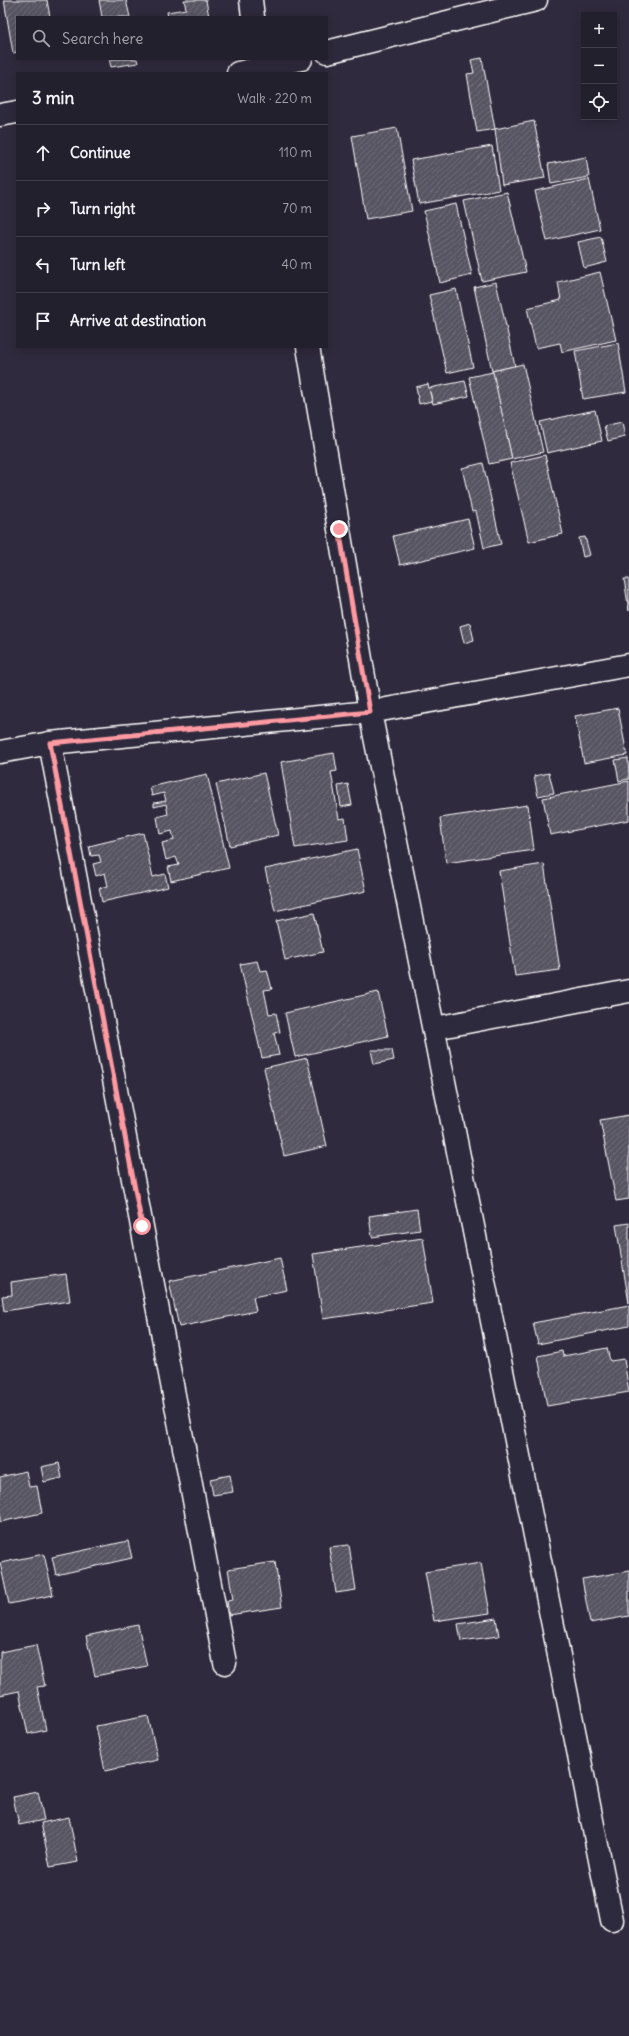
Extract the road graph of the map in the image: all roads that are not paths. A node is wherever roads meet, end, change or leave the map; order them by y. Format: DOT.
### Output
graph roads {
  1 [pos="251,0"];
  2 [pos="536,0"];
  3 [pos="253,16"];
  4 [pos="328,52"];
  5 [pos="295,60"];
  6 [pos="261,67"];
  7 [pos="242,72"];
  8 [pos="16,112"];
  9 [pos="0,115"];
  10 [pos="308,348"];
  11 [pos="629,665"];
  12 [pos="370,712"];
  13 [pos="50,743"];
  14 [pos="0,752"];
  15 [pos="629,991"];
  16 [pos="435,1028"];
  17 [pos="225,1662"];
  18 [pos="612,1920"];
  1 -- 3 [label="street"];
  2 -- 4 [label="street"];
  5 -- 6 [label="street"];
  6 -- 7 [label="street"];
  8 -- 9 [label="street"];
  10 -- 12 [label="street"];
  11 -- 12 [label="street"];
  12 -- 13 [label="street"];
  12 -- 16 [label="street"];
  13 -- 14 [label="street"];
  13 -- 17 [label="street"];
  15 -- 16 [label="street"];
  16 -- 18 [label="street"];
}
